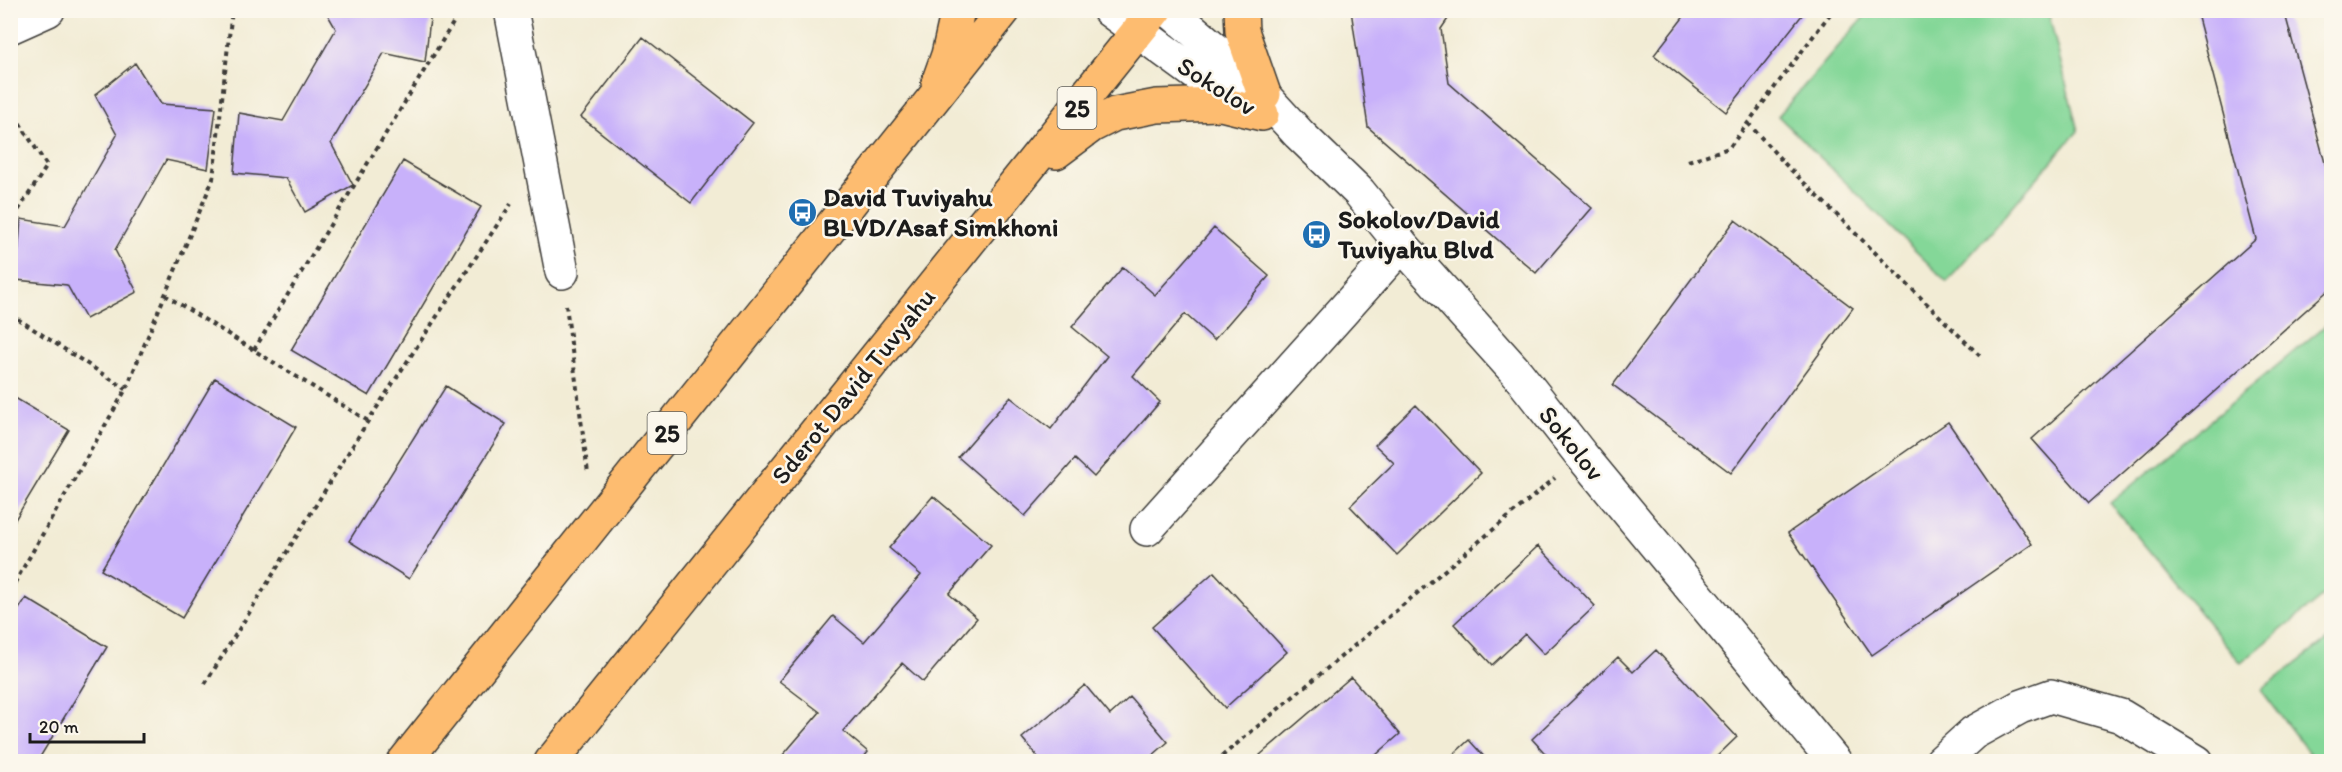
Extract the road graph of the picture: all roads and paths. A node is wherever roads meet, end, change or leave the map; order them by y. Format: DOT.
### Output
graph roads {
  1 [pos="48,10"];
  2 [pos="232,10"];
  3 [pos="461,10"];
  4 [pos="512,10"];
  5 [pos="958,10"];
  6 [pos="1004,10"];
  7 [pos="1109,10"];
  8 [pos="1169,10"];
  9 [pos="1241,10"];
  10 [pos="1833,10"];
  11 [pos="1146,22"];
  12 [pos="10,27"];
  13 [pos="1263,104"];
  14 [pos="931,105"];
  15 [pos="10,108"];
  16 [pos="1748,123"];
  17 [pos="540,160"];
  18 [pos="1688,161"];
  19 [pos="1016,182"];
  20 [pos="10,223"];
  21 [pos="1402,245"];
  22 [pos="562,272"];
  23 [pos="164,295"];
  24 [pos="10,314"];
  25 [pos="254,350"];
  26 [pos="1980,356"];
  27 [pos="126,389"];
  28 [pos="368,421"];
  29 [pos="1581,456"];
  30 [pos="595,523"];
  31 [pos="1147,529"];
  32 [pos="10,591"];
  33 [pos="205,684"];
  34 [pos="404,762"];
  35 [pos="552,762"];
  36 [pos="1215,762"];
  37 [pos="1835,762"];
  38 [pos="1941,762"];
  39 [pos="2197,762"];
  1 -- 12 [label="street"];
  2 -- 23 [label="path"];
  3 -- 25 [label="path"];
  4 -- 17 [label="street"];
  5 -- 14 [label="highway"];
  6 -- 14 [label="highway, 25"];
  7 -- 11 [label="street, Sokolov"];
  8 -- 13 [label="street, Sokolov"];
  9 -- 13 [label="highway"];
  10 -- 16 [label="path"];
  11 -- 13 [label="street, Sokolov"];
  11 -- 19 [label="highway, Sderot David Tuvyahu / 25"];
  13 -- 19 [label="highway"];
  13 -- 21 [label="street, Sokolov"];
  14 -- 30 [label="highway, 25"];
  15 -- 20 [label="path"];
  16 -- 18 [label="path"];
  16 -- 26 [label="path"];
  17 -- 22 [label="street"];
  17 -- 28 [label="path"];
  19 -- 35 [label="highway, Sderot David Tuvyahu / 25"];
  21 -- 29 [label="street, Sokolov"];
  21 -- 31 [label="street"];
  22 -- 30 [label="path"];
  23 -- 25 [label="path"];
  23 -- 27 [label="path"];
  24 -- 27 [label="path"];
  25 -- 28 [label="path"];
  27 -- 32 [label="path"];
  28 -- 33 [label="path"];
  29 -- 36 [label="path"];
  29 -- 37 [label="street, Sokolov"];
  30 -- 34 [label="highway, 25"];
  38 -- 39 [label="street"];
}
